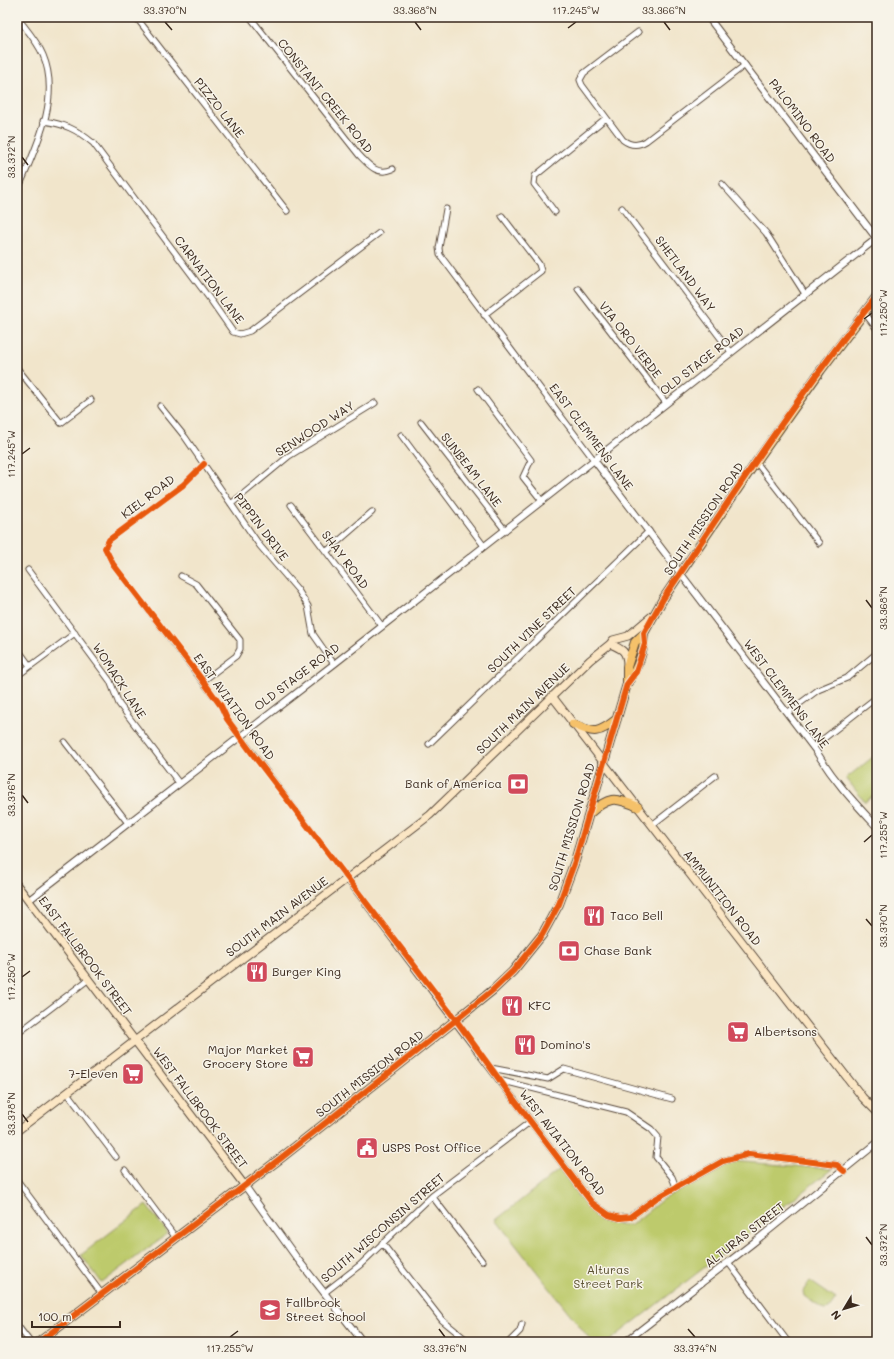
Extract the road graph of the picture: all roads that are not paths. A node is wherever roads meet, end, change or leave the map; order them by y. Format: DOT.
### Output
graph roads {
  1 [pos="17,17"];
  2 [pos="136,17"];
  3 [pos="250,17"];
  4 [pos="708,17"];
  5 [pos="638,32"];
  6 [pos="745,65"];
  7 [pos="606,118"];
  8 [pos="44,121"];
  9 [pos="393,170"];
  10 [pos="722,184"];
  11 [pos="17,192"];
  12 [pos="622,208"];
  13 [pos="446,209"];
  14 [pos="287,211"];
  15 [pos="555,212"];
  16 [pos="502,216"];
  17 [pos="379,233"];
  18 [pos="877,239"];
  19 [pos="578,288"];
  20 [pos="805,294"];
  21 [pos="877,296"];
  22 [pos="864,312"];
  23 [pos="484,315"];
  24 [pos="877,329"];
  25 [pos="731,352"];
  26 [pos="17,368"];
  27 [pos="478,389"];
  28 [pos="91,400"];
  29 [pos="375,403"];
  30 [pos="666,404"];
  31 [pos="160,406"];
  32 [pos="421,422"];
  33 [pos="401,435"];
  34 [pos="594,460"];
  35 [pos="756,462"];
  36 [pos="204,464"];
  37 [pos="542,501"];
  38 [pos="231,504"];
  39 [pos="292,505"];
  40 [pos="372,512"];
  41 [pos="505,530"];
  42 [pos="649,531"];
  43 [pos="819,543"];
  44 [pos="484,546"];
  45 [pos="105,548"];
  46 [pos="326,552"];
  47 [pos="28,570"];
  48 [pos="681,572"];
  49 [pos="181,576"];
  50 [pos="654,614"];
  51 [pos="382,626"];
  52 [pos="75,633"];
  53 [pos="644,633"];
  54 [pos="610,644"];
  55 [pos="17,648"];
  56 [pos="877,653"];
  57 [pos="334,664"];
  58 [pos="30,666"];
  59 [pos="627,667"];
  60 [pos="17,676"];
  61 [pos="203,681"];
  62 [pos="627,684"];
  63 [pos="552,696"];
  64 [pos="877,696"];
  65 [pos="787,713"];
  66 [pos="617,719"];
  67 [pos="573,724"];
  68 [pos="239,736"];
  69 [pos="65,742"];
  70 [pos="429,744"];
  71 [pos="813,747"];
  72 [pos="604,763"];
  73 [pos="715,776"];
  74 [pos="179,783"];
  75 [pos="638,807"];
  76 [pos="588,814"];
  77 [pos="128,823"];
  78 [pos="652,825"];
  79 [pos="877,826"];
  80 [pos="347,878"];
  81 [pos="17,884"];
  82 [pos="29,900"];
  83 [pos="89,979"];
  84 [pos="456,1020"];
  85 [pos="17,1034"];
  86 [pos="135,1040"];
  87 [pos="492,1068"];
  88 [pos="499,1080"];
  89 [pos="68,1094"];
  90 [pos="672,1098"];
  91 [pos="877,1112"];
  92 [pos="531,1121"];
  93 [pos="17,1131"];
  94 [pos="877,1143"];
  95 [pos="116,1157"];
  96 [pos="125,1170"];
  97 [pos="844,1171"];
  98 [pos="17,1180"];
  99 [pos="245,1186"];
  100 [pos="676,1187"];
  101 [pos="432,1196"];
  102 [pos="176,1238"];
  103 [pos="382,1243"];
  104 [pos="482,1261"];
  105 [pos="728,1262"];
  106 [pos="101,1293"];
  107 [pos="324,1293"];
  108 [pos="522,1324"];
  109 [pos="17,1325"];
  110 [pos="30,1342"];
  111 [pos="39,1342"];
  112 [pos="362,1342"];
  113 [pos="469,1342"];
  114 [pos="509,1342"];
  115 [pos="625,1342"];
  116 [pos="788,1342"];
  1 -- 8 [label="street"];
  2 -- 14 [label="street, PIZZO LANE"];
  3 -- 9 [label="street, CONSTANT CREEK ROAD"];
  4 -- 6 [label="street, PALOMINO ROAD"];
  5 -- 7 [label="street"];
  6 -- 7 [label="street"];
  6 -- 18 [label="street, PALOMINO ROAD"];
  7 -- 15 [label="street"];
  8 -- 11 [label="street"];
  8 -- 17 [label="street, CARNATION LANE"];
  10 -- 20 [label="street"];
  12 -- 25 [label="street, SHETLAND WAY"];
  13 -- 23 [label="street"];
  16 -- 23 [label="street"];
  18 -- 20 [label="street, OLD STAGE ROAD"];
  19 -- 30 [label="street, VIA ORO VERDE"];
  20 -- 25 [label="street, OLD STAGE ROAD"];
  21 -- 22 [label="main road, SOUTH MISSION ROAD"];
  22 -- 24 [label="street"];
  22 -- 35 [label="main road, SOUTH MISSION ROAD"];
  23 -- 34 [label="street, EAST CLEMMENS LANE"];
  25 -- 30 [label="street, OLD STAGE ROAD"];
  26 -- 28 [label="street"];
  27 -- 37 [label="street"];
  29 -- 38 [label="street, SENWOOD WAY"];
  30 -- 34 [label="street, OLD STAGE ROAD"];
  31 -- 36 [label="street, PIPPIN DRIVE"];
  32 -- 41 [label="street, SUNBEAM LANE"];
  33 -- 44 [label="street"];
  34 -- 37 [label="street, OLD STAGE ROAD"];
  34 -- 42 [label="street, EAST CLEMMENS LANE"];
  35 -- 43 [label="street"];
  35 -- 48 [label="main road, SOUTH MISSION ROAD"];
  36 -- 38 [label="street, PIPPIN DRIVE"];
  36 -- 45 [label="street, KIEL ROAD"];
  37 -- 41 [label="street, OLD STAGE ROAD"];
  38 -- 57 [label="street, PIPPIN DRIVE"];
  39 -- 46 [label="street, SHAY ROAD"];
  40 -- 46 [label="street"];
  41 -- 44 [label="street, OLD STAGE ROAD"];
  42 -- 48 [label="street, EAST CLEMMENS LANE"];
  42 -- 70 [label="street, SOUTH VINE STREET"];
  44 -- 51 [label="street, OLD STAGE ROAD"];
  45 -- 61 [label="street, EAST AVIATION ROAD"];
  46 -- 51 [label="street, SHAY ROAD"];
  47 -- 52 [label="street, WOMACK LANE"];
  48 -- 50 [label="main road, SOUTH MISSION ROAD"];
  48 -- 65 [label="street, WEST CLEMMENS LANE"];
  49 -- 61 [label="street"];
  50 -- 53 [label="main road, SOUTH MISSION ROAD"];
  50 -- 54 [label="main road, SOUTH MAIN AVENUE"];
  51 -- 57 [label="street, OLD STAGE ROAD"];
  52 -- 58 [label="street"];
  52 -- 74 [label="street, WOMACK LANE"];
  53 -- 59 [label="main road, SOUTH MISSION ROAD"];
  53 -- 62 [label="main road, SOUTH MISSION ROAD"];
  54 -- 59 [label="main road"];
  54 -- 63 [label="main road, SOUTH MAIN AVENUE"];
  55 -- 58 [label="street"];
  56 -- 65 [label="street"];
  57 -- 68 [label="street, OLD STAGE ROAD"];
  58 -- 60 [label="street"];
  59 -- 62 [label="main road, SOUTH MISSION ROAD"];
  61 -- 68 [label="street, EAST AVIATION ROAD"];
  62 -- 66 [label="main road, SOUTH MISSION ROAD"];
  63 -- 67 [label="main road, AMMUNITION ROAD"];
  63 -- 80 [label="main road, SOUTH MAIN AVENUE"];
  64 -- 71 [label="street"];
  65 -- 71 [label="street, WEST CLEMMENS LANE"];
  66 -- 67 [label="main road"];
  66 -- 72 [label="main road, SOUTH MISSION ROAD"];
  67 -- 72 [label="main road, AMMUNITION ROAD"];
  68 -- 74 [label="street, OLD STAGE ROAD"];
  68 -- 80 [label="street, EAST AVIATION ROAD"];
  69 -- 77 [label="street"];
  71 -- 79 [label="street, WEST CLEMMENS LANE"];
  72 -- 75 [label="main road, AMMUNITION ROAD"];
  72 -- 76 [label="main road, SOUTH MISSION ROAD"];
  73 -- 78 [label="street"];
  74 -- 77 [label="street, OLD STAGE ROAD"];
  75 -- 76 [label="main road"];
  75 -- 78 [label="main road, AMMUNITION ROAD"];
  76 -- 84 [label="main road, SOUTH MISSION ROAD"];
  77 -- 82 [label="street, OLD STAGE ROAD"];
  78 -- 91 [label="main road, AMMUNITION ROAD"];
  80 -- 84 [label="street, WEST AVIATION ROAD"];
  80 -- 86 [label="main road, SOUTH MAIN AVENUE"];
  81 -- 82 [label="main road, EAST FALLBROOK STREET"];
  82 -- 83 [label="main road, EAST FALLBROOK STREET"];
  83 -- 85 [label="street"];
  83 -- 86 [label="main road, EAST FALLBROOK STREET"];
  84 -- 87 [label="street, WEST AVIATION ROAD"];
  84 -- 99 [label="main road, SOUTH MISSION ROAD"];
  86 -- 89 [label="main road, SOUTH MAIN AVENUE"];
  86 -- 99 [label="main road, WEST FALLBROOK STREET"];
  87 -- 88 [label="street, WEST AVIATION ROAD"];
  87 -- 90 [label="street"];
  88 -- 92 [label="street, WEST AVIATION ROAD"];
  88 -- 100 [label="street"];
  89 -- 93 [label="main road, SOUTH MAIN AVENUE"];
  89 -- 95 [label="street"];
  92 -- 100 [label="street, WEST AVIATION ROAD"];
  92 -- 101 [label="street, SOUTH WISCONSIN STREET"];
  94 -- 97 [label="street, ALTURAS STREET"];
  96 -- 102 [label="street"];
  97 -- 100 [label="street, WEST AVIATION ROAD"];
  97 -- 105 [label="street, ALTURAS STREET"];
  98 -- 106 [label="street"];
  99 -- 102 [label="main road, SOUTH MISSION ROAD"];
  99 -- 107 [label="street, WEST FALLBROOK STREET"];
  101 -- 103 [label="street, SOUTH WISCONSIN STREET"];
  101 -- 104 [label="street"];
  102 -- 106 [label="main road, SOUTH MISSION ROAD"];
  103 -- 107 [label="street, SOUTH WISCONSIN STREET"];
  103 -- 113 [label="street"];
  105 -- 115 [label="street, ALTURAS STREET"];
  105 -- 116 [label="street"];
  106 -- 111 [label="main road, SOUTH MISSION ROAD"];
  107 -- 112 [label="street, WEST FALLBROOK STREET"];
  108 -- 114 [label="street"];
  109 -- 110 [label="street"];
}
